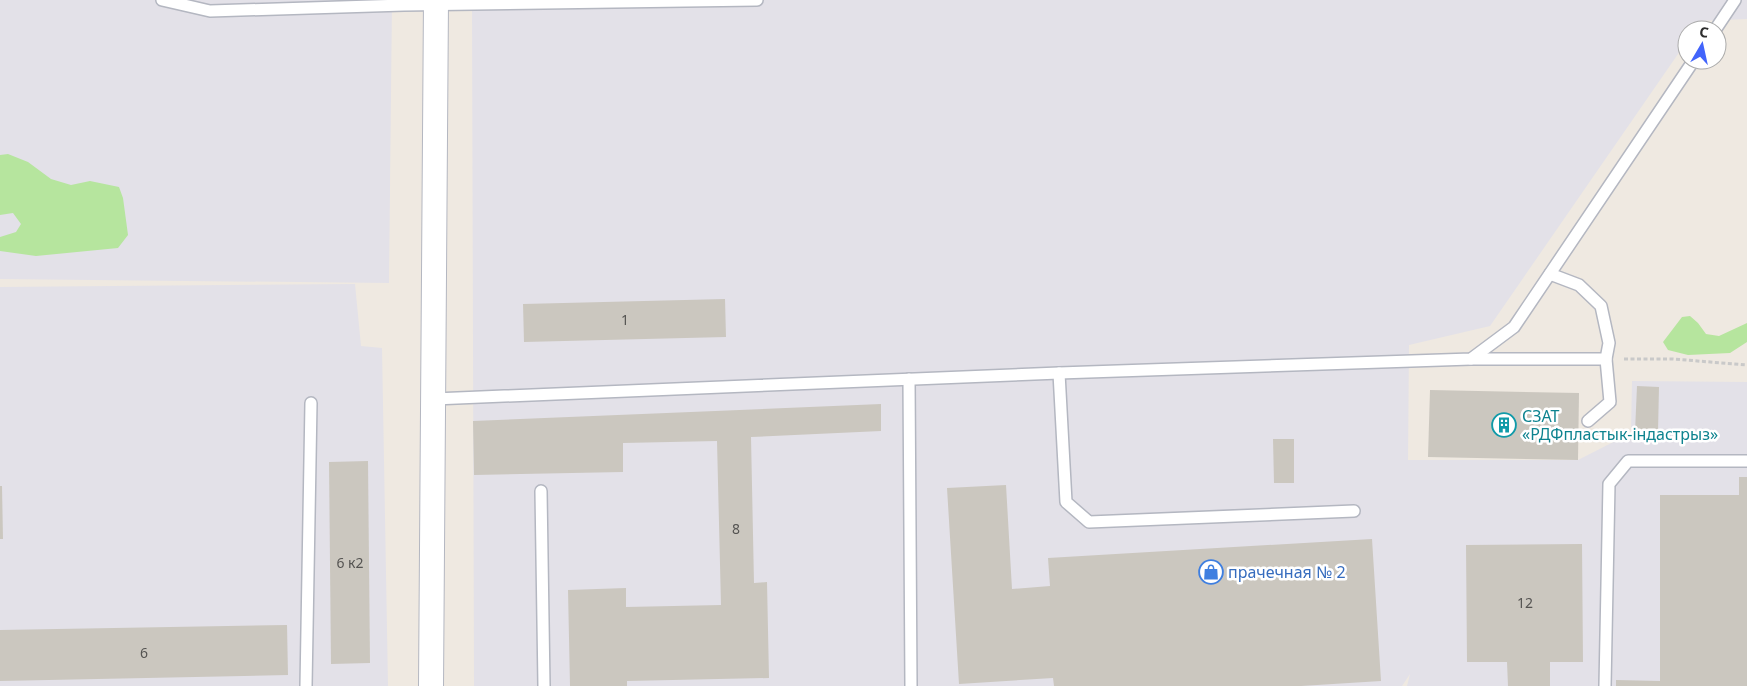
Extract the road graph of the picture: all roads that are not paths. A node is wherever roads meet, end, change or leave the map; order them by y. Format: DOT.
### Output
graph roads {
  1 [pos="162,0"];
  2 [pos="756,0"];
  3 [pos="1735,0"];
  4 [pos="436,3"];
  5 [pos="1722,20"];
  6 [pos="1687,70"];
  7 [pos="1550,274"];
  8 [pos="1471,359"];
  9 [pos="1606,359"];
  10 [pos="1059,373"];
  11 [pos="909,379"];
  12 [pos="434,399"];
  13 [pos="311,403"];
  14 [pos="1588,421"];
  15 [pos="1747,461"];
  16 [pos="541,491"];
  17 [pos="1354,511"];
  18 [pos="306,686"];
  19 [pos="431,686"];
  20 [pos="544,686"];
  21 [pos="911,686"];
  22 [pos="1605,686"];
  1 -- 4 [label="lane"];
  2 -- 4 [label="lane"];
  3 -- 5 [label="lane"];
  4 -- 12 [label="street"];
  6 -- 7 [label="lane"];
  7 -- 8 [label="lane"];
  7 -- 9 [label="lane"];
  8 -- 9 [label="lane"];
  8 -- 10 [label="lane"];
  9 -- 14 [label="lane"];
  10 -- 11 [label="lane"];
  10 -- 17 [label="lane"];
  11 -- 12 [label="lane"];
  11 -- 21 [label="lane"];
  12 -- 19 [label="street"];
  13 -- 18 [label="lane"];
  15 -- 22 [label="lane"];
  16 -- 20 [label="lane"];
}
